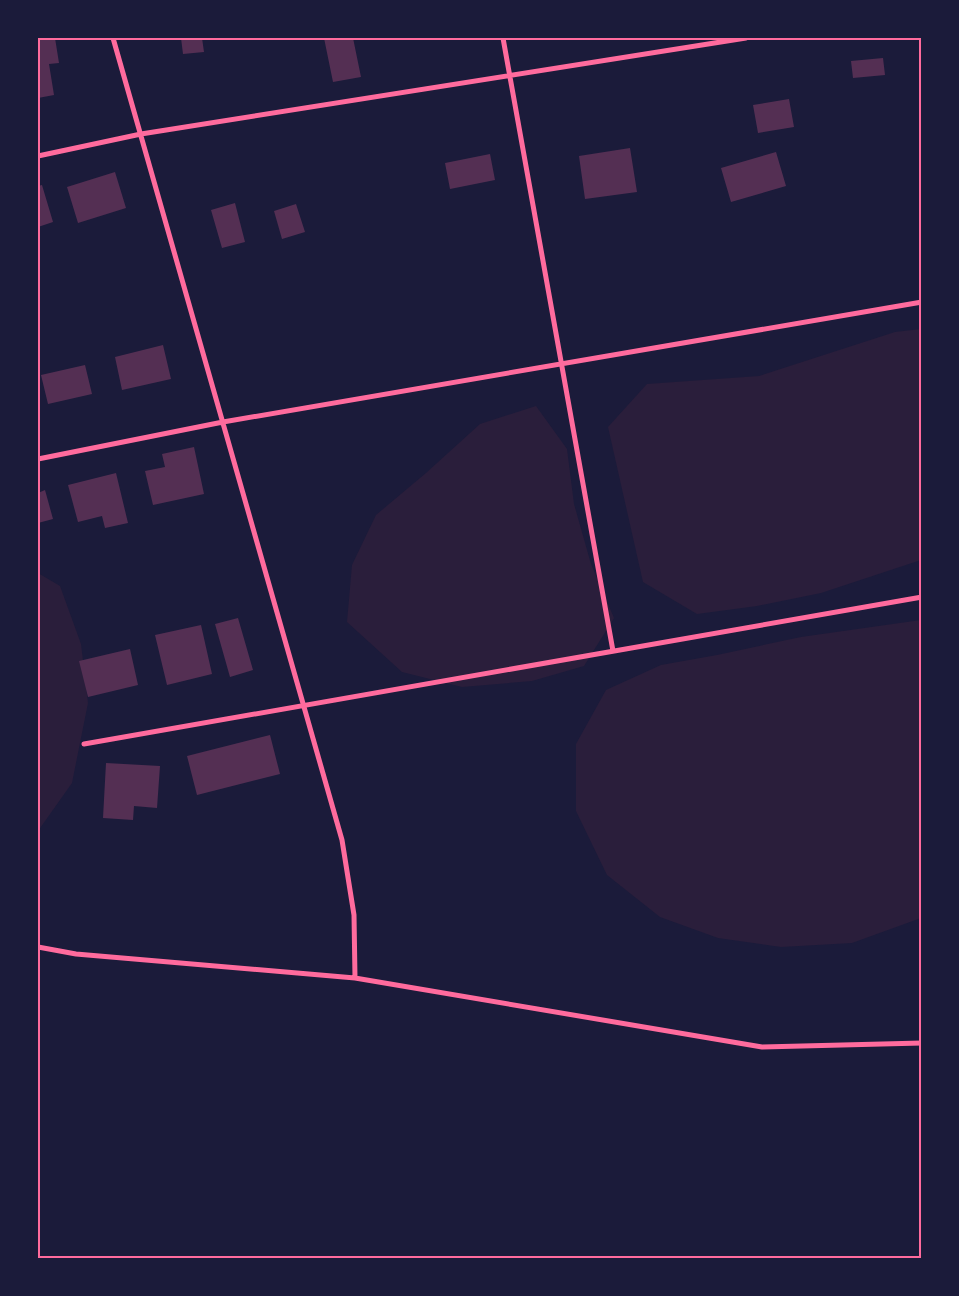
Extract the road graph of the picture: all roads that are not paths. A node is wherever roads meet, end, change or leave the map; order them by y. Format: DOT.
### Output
graph roads {
  1 [pos="113,38"];
  2 [pos="503,38"];
  3 [pos="746,38"];
  4 [pos="510,75"];
  5 [pos="141,134"];
  6 [pos="38,156"];
  7 [pos="922,302"];
  8 [pos="561,364"];
  9 [pos="223,422"];
  10 [pos="38,459"];
  11 [pos="922,597"];
  12 [pos="613,651"];
  13 [pos="303,705"];
  14 [pos="84,744"];
  15 [pos="38,947"];
  16 [pos="355,978"];
  17 [pos="922,1043"];
  1 -- 5 [label="street"];
  2 -- 4 [label="street"];
  3 -- 4 [label="street"];
  4 -- 5 [label="street"];
  4 -- 8 [label="street"];
  5 -- 6 [label="street"];
  5 -- 9 [label="street"];
  7 -- 8 [label="street"];
  8 -- 9 [label="street"];
  8 -- 12 [label="street"];
  9 -- 10 [label="street"];
  9 -- 13 [label="street"];
  11 -- 12 [label="street"];
  12 -- 13 [label="street"];
  13 -- 14 [label="street"];
  13 -- 16 [label="street"];
  15 -- 16 [label="street"];
  16 -- 17 [label="street"];
}
